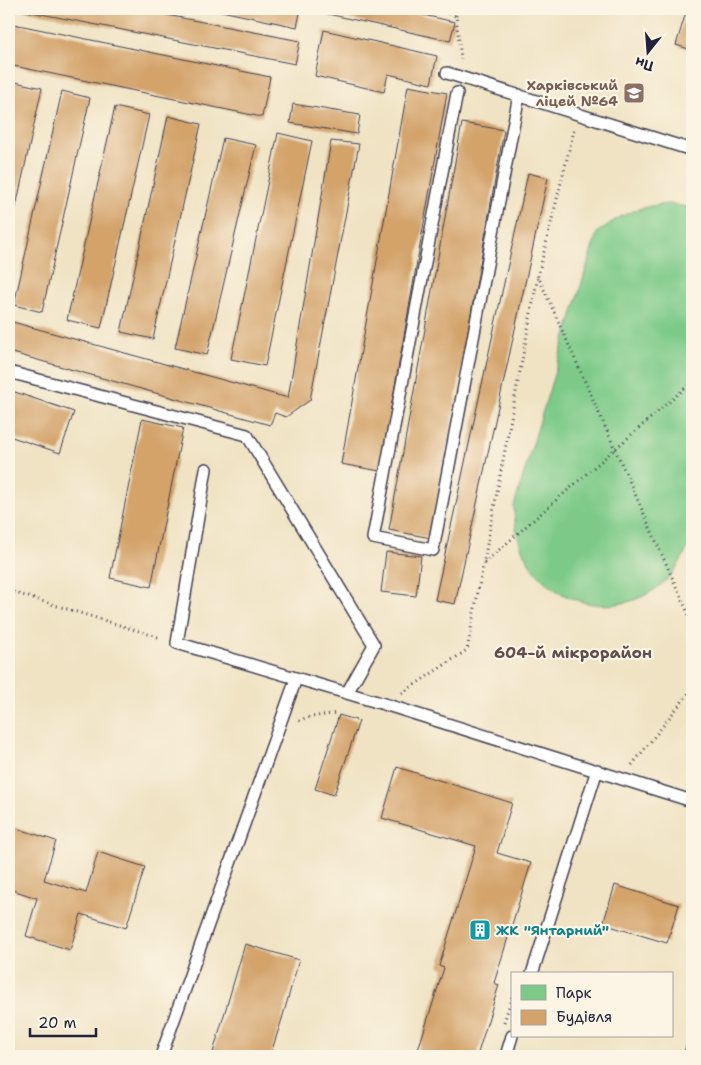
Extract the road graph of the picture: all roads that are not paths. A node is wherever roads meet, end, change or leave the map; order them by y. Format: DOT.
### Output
graph roads {
  1 [pos="447,73"];
  2 [pos="457,93"];
  3 [pos="519,95"];
  4 [pos="692,150"];
  5 [pos="9,372"];
  6 [pos="206,469"];
  7 [pos="296,679"];
  8 [pos="347,693"];
  9 [pos="597,770"];
  10 [pos="692,801"];
  11 [pos="533,972"];
  12 [pos="511,1038"];
  13 [pos="161,1056"];
  14 [pos="506,1056"];
  1 -- 3 [label="lane"];
  2 -- 3 [label="lane"];
  3 -- 4 [label="lane"];
  5 -- 8 [label="lane"];
  6 -- 7 [label="lane"];
  7 -- 8 [label="lane"];
  7 -- 13 [label="lane"];
  8 -- 9 [label="lane"];
  9 -- 10 [label="lane"];
  9 -- 11 [label="lane"];
  12 -- 14 [label="lane"];
}
